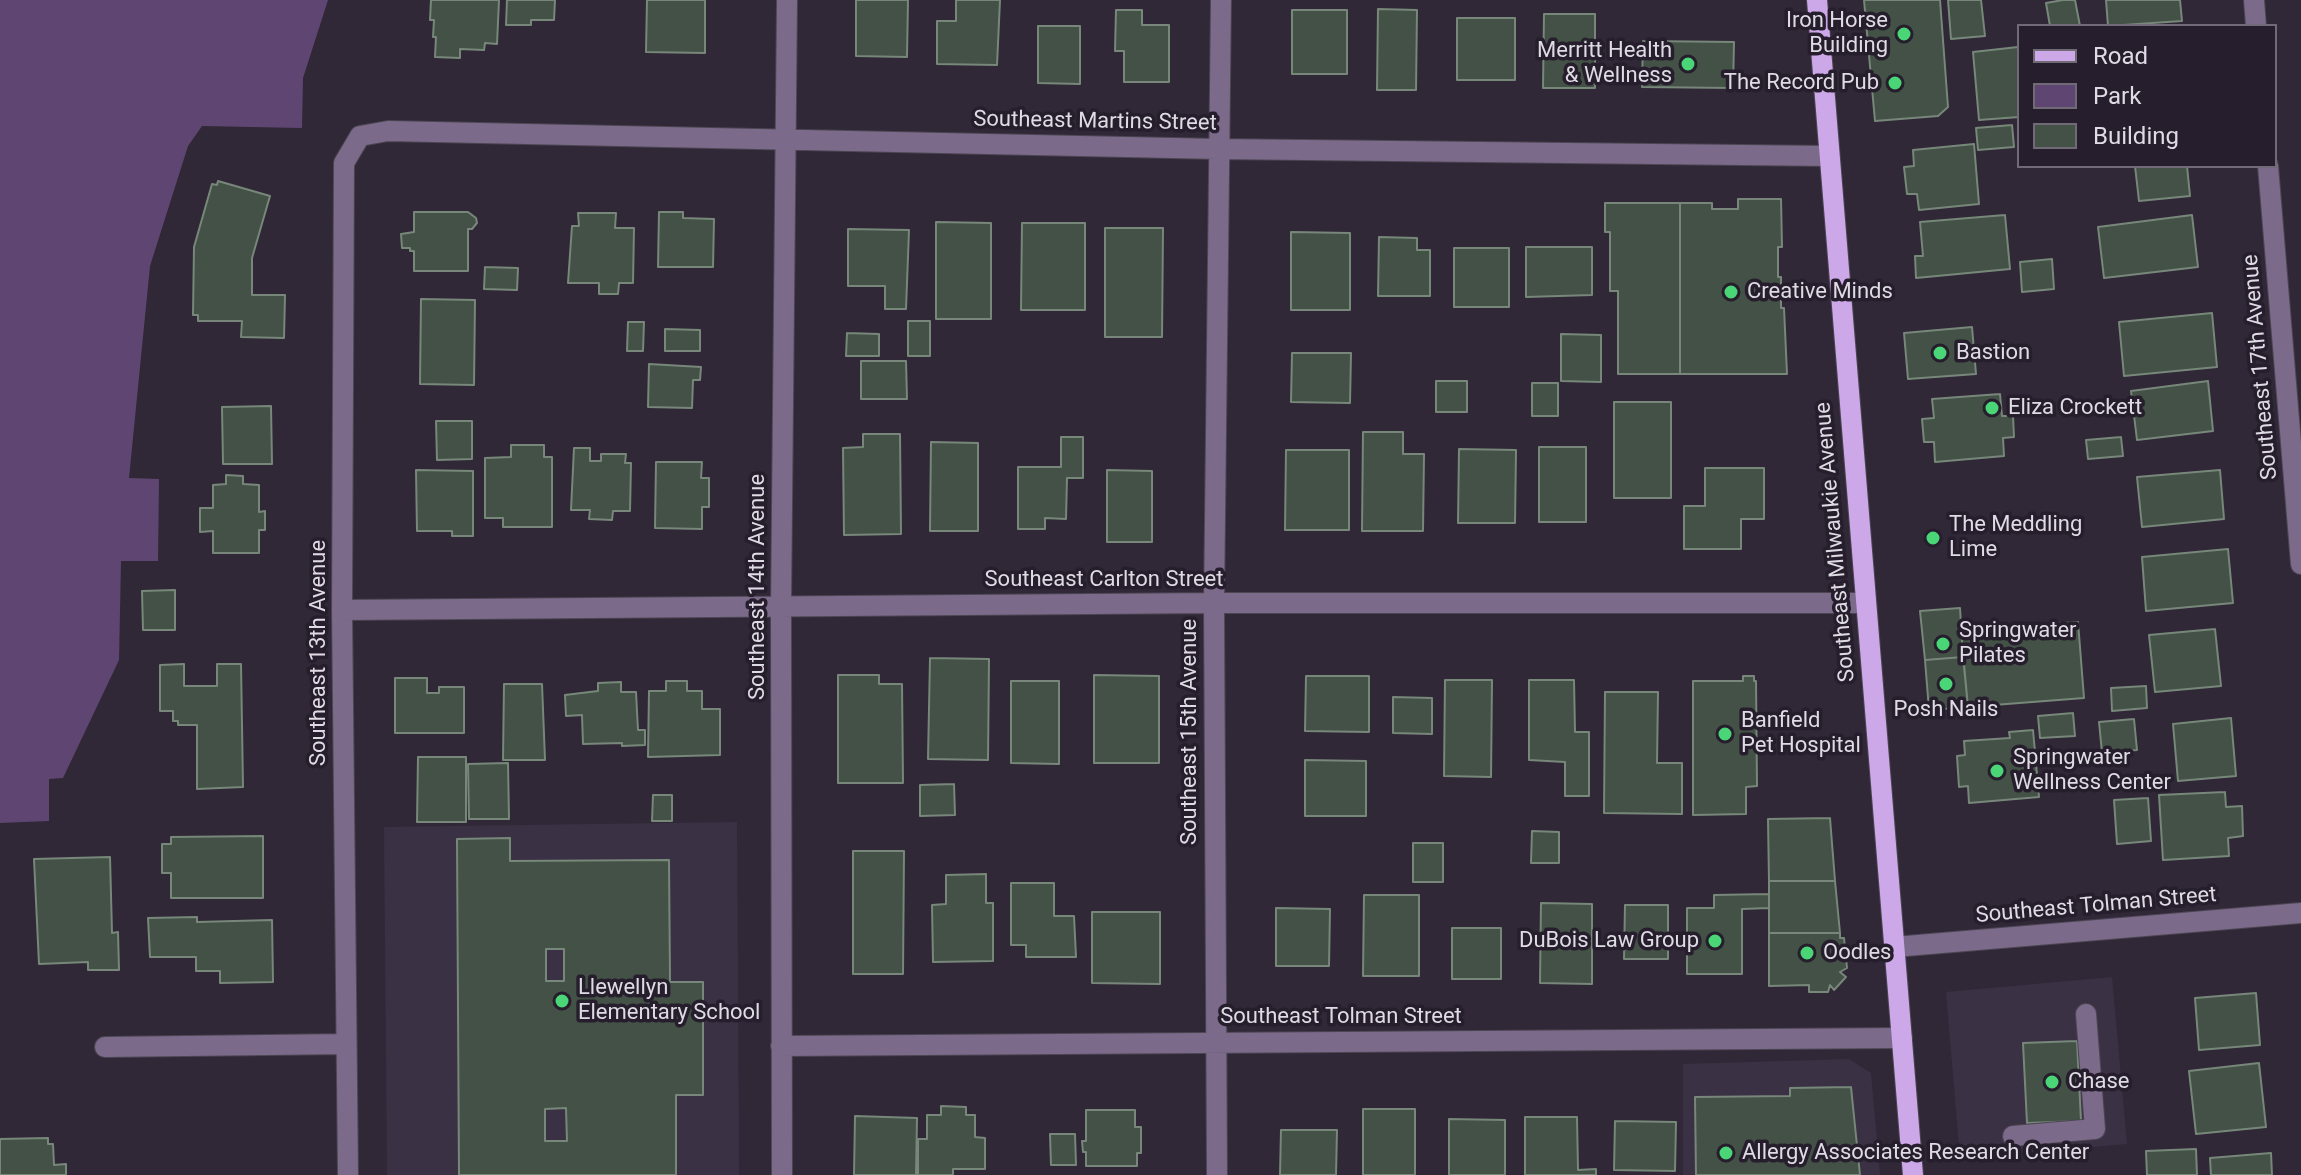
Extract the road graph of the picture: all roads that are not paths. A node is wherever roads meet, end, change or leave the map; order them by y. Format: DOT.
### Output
graph roads {
  1 [pos="787,0"];
  2 [pos="1221,0"];
  3 [pos="1817,0"];
  4 [pos="2254,0"];
  5 [pos="2256,24"];
  6 [pos="360,136"];
  7 [pos="786,139"];
  8 [pos="1218,149"];
  9 [pos="1828,156"];
  10 [pos="2268,168"];
  11 [pos="2301,564"];
  12 [pos="1214,603"];
  13 [pos="1865,603"];
  14 [pos="781,607"];
  15 [pos="342,610"];
  16 [pos="2301,913"];
  17 [pos="1894,947"];
  18 [pos="2086,1014"];
  19 [pos="1902,1038"];
  20 [pos="1216,1041"];
  21 [pos="346,1044"];
  22 [pos="781,1046"];
  23 [pos="105,1047"];
  24 [pos="2013,1136"];
  25 [pos="348,1175"];
  26 [pos="782,1175"];
  27 [pos="1217,1175"];
  28 [pos="1913,1175"];
  1 -- 7 [label="street, Southeast 14th Avenue"];
  2 -- 8 [label="street, Southeast 15th Avenue"];
  3 -- 9 [label="main road, Southeast Milwaukie Avenue"];
  4 -- 5 [label="street"];
  6 -- 7 [label="street, Southeast Martins Street"];
  6 -- 15 [label="street, Southeast 13th Avenue"];
  7 -- 8 [label="street, Southeast Martins Street"];
  7 -- 14 [label="street, Southeast 14th Avenue"];
  8 -- 9 [label="street, Southeast Martins Street"];
  8 -- 12 [label="street, Southeast 15th Avenue"];
  9 -- 13 [label="main road, Southeast Milwaukie Avenue"];
  10 -- 11 [label="street, Southeast 17th Avenue"];
  12 -- 13 [label="street, Southeast Carlton Street"];
  12 -- 14 [label="street, Southeast Carlton Street"];
  12 -- 20 [label="street, Southeast 15th Avenue"];
  13 -- 17 [label="main road, Southeast Milwaukie Avenue"];
  14 -- 15 [label="street, Southeast Carlton Street"];
  14 -- 22 [label="street, Southeast 14th Avenue"];
  15 -- 21 [label="street, Southeast 13th Avenue"];
  16 -- 17 [label="street, Southeast Tolman Street"];
  17 -- 19 [label="main road, Southeast Milwaukie Avenue"];
  18 -- 24 [label="street"];
  19 -- 20 [label="street, Southeast Tolman Street"];
  19 -- 28 [label="main road, Southeast Milwaukie Avenue"];
  20 -- 22 [label="street, Southeast Tolman Street"];
  20 -- 27 [label="street, Southeast 15th Avenue"];
  21 -- 23 [label="street"];
  21 -- 25 [label="street, Southeast 13th Avenue"];
  22 -- 26 [label="street, Southeast 14th Avenue"];
}
